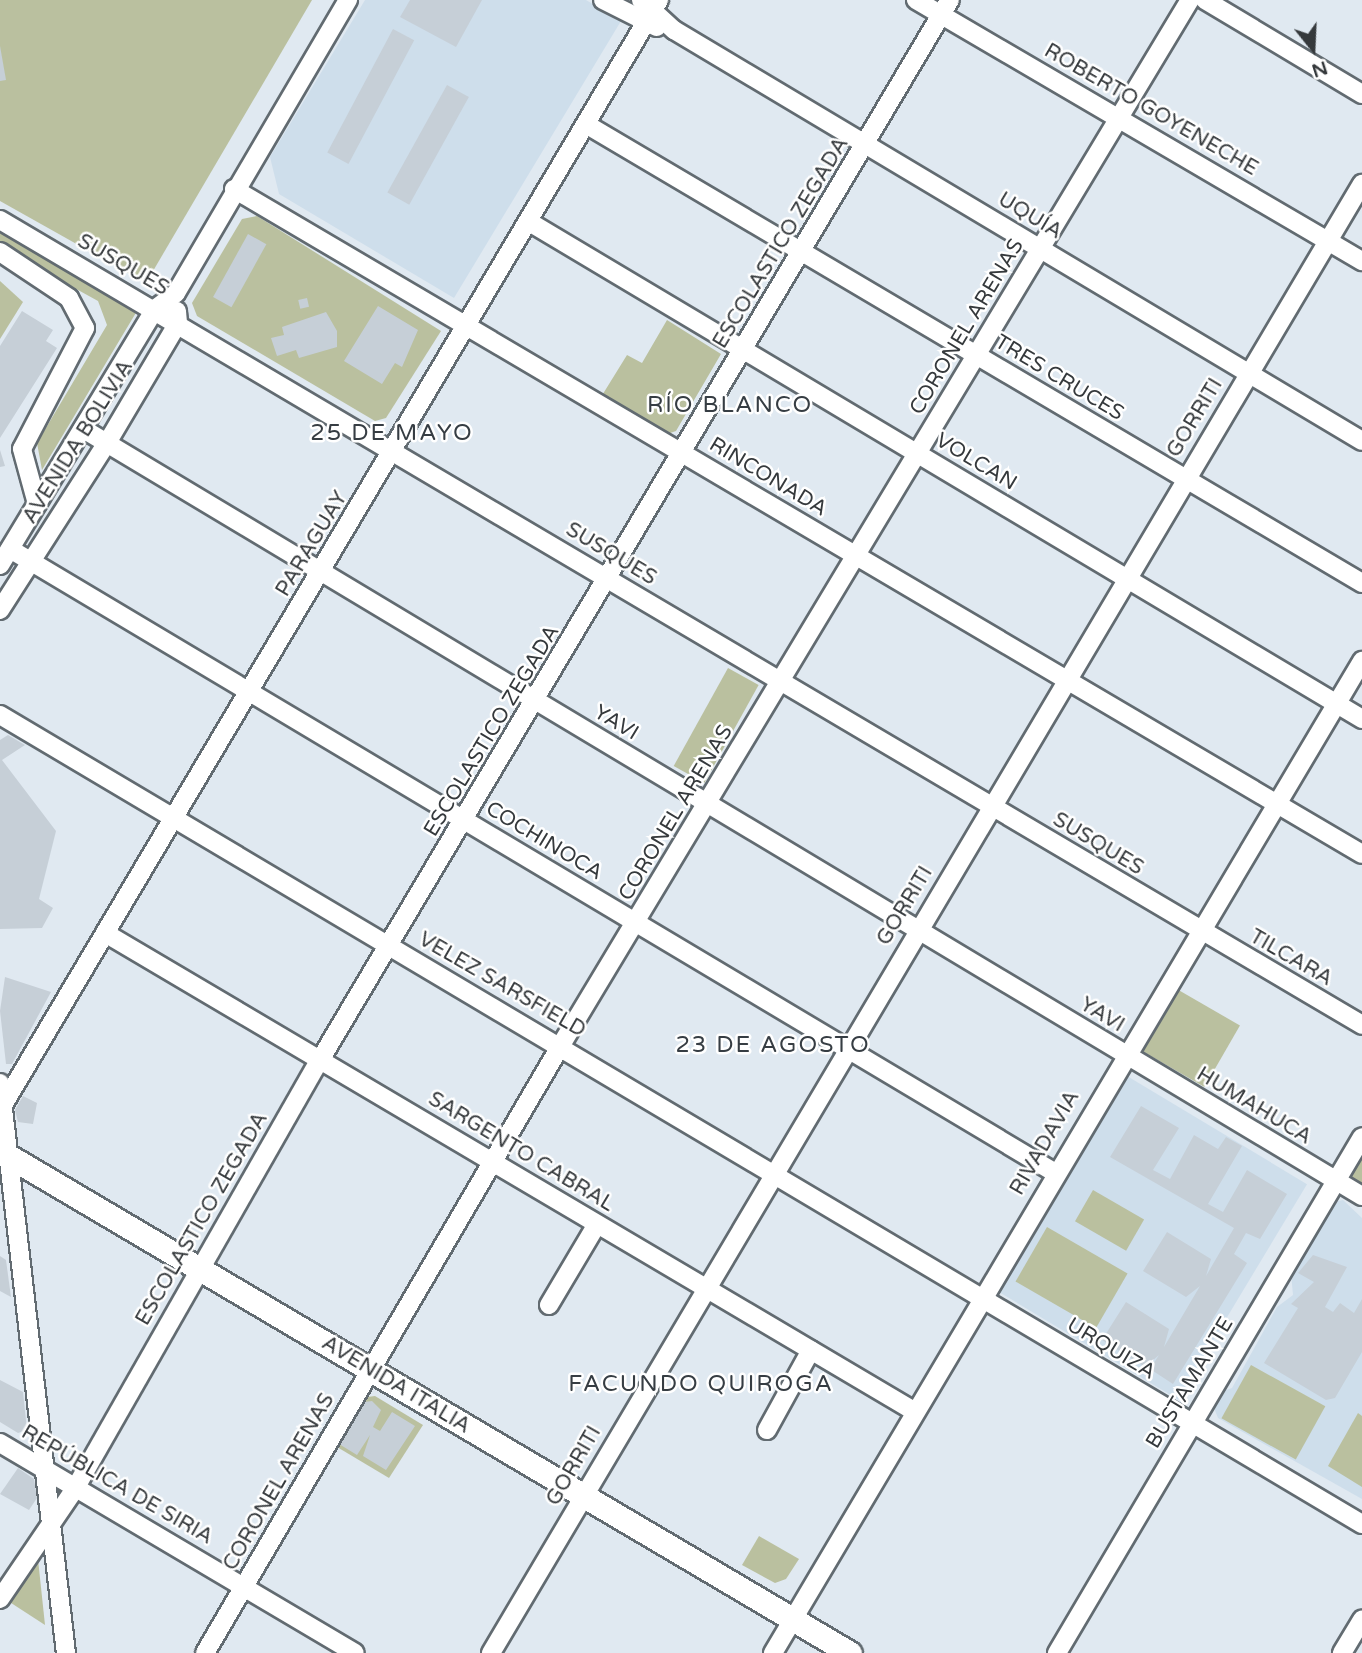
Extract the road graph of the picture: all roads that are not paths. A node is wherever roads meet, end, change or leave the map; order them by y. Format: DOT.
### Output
graph roads {
  1 [pos="348,0"];
  2 [pos="603,0"];
  3 [pos="916,0"];
  4 [pos="1190,0"];
  5 [pos="1205,0"];
  6 [pos="652,3"];
  7 [pos="945,7"];
  8 [pos="645,24"];
  9 [pos="674,30"];
  10 [pos="1362,94"];
  11 [pos="1120,118"];
  12 [pos="589,126"];
  13 [pos="866,145"];
  14 [pos="1362,184"];
  15 [pos="234,190"];
  16 [pos="0,220"];
  17 [pos="531,223"];
  18 [pos="1328,240"];
  19 [pos="1041,249"];
  20 [pos="0,252"];
  21 [pos="800,255"];
  22 [pos="1362,261"];
  23 [pos="176,293"];
  24 [pos="155,309"];
  25 [pos="178,323"];
  26 [pos="468,327"];
  27 [pos="744,350"];
  28 [pos="977,356"];
  29 [pos="1249,373"];
  30 [pos="85,430"];
  31 [pos="1362,441"];
  32 [pos="107,443"];
  33 [pos="394,451"];
  34 [pos="683,453"];
  35 [pos="918,454"];
  36 [pos="1184,480"];
  37 [pos="37,504"];
  38 [pos="10,549"];
  39 [pos="857,556"];
  40 [pos="31,561"];
  41 [pos="0,565"];
  42 [pos="321,572"];
  43 [pos="1127,578"];
  44 [pos="608,579"];
  45 [pos="1362,583"];
  46 [pos="0,610"];
  47 [pos="1362,660"];
  48 [pos="1066,679"];
  49 [pos="781,682"];
  50 [pos="250,692"];
  51 [pos="536,701"];
  52 [pos="1336,704"];
  53 [pos="0,715"];
  54 [pos="1362,719"];
  55 [pos="708,804"];
  56 [pos="1278,804"];
  57 [pos="991,806"];
  58 [pos="176,815"];
  59 [pos="466,821"];
  60 [pos="1362,854"];
  61 [pos="637,923"];
  62 [pos="1197,929"];
  63 [pos="917,930"];
  64 [pos="106,933"];
  65 [pos="391,947"];
  66 [pos="1362,1025"];
  67 [pos="561,1045"];
  68 [pos="847,1048"];
  69 [pos="1124,1054"];
  70 [pos="320,1060"];
  71 [pos="0,1083"];
  72 [pos="1,1107"];
  73 [pos="1362,1137"];
  74 [pos="4,1153"];
  75 [pos="495,1163"];
  76 [pos="774,1170"];
  77 [pos="1054,1172"];
  78 [pos="1336,1181"];
  79 [pos="1362,1196"];
  80 [pos="597,1224"];
  81 [pos="199,1269"];
  82 [pos="705,1287"];
  83 [pos="980,1298"];
  84 [pos="549,1305"];
  85 [pos="811,1350"];
  86 [pos="370,1369"];
  87 [pos="914,1411"];
  88 [pos="1192,1423"];
  89 [pos="767,1430"];
  90 [pos="0,1443"];
  91 [pos="46,1470"];
  92 [pos="76,1487"];
  93 [pos="583,1495"];
  94 [pos="51,1517"];
  95 [pos="1362,1524"];
  96 [pos="245,1587"];
  97 [pos="0,1599"];
  98 [pos="793,1619"];
  99 [pos="1362,1620"];
  100 [pos="66,1653"];
  101 [pos="205,1653"];
  102 [pos="355,1653"];
  103 [pos="491,1653"];
  104 [pos="773,1653"];
  105 [pos="850,1653"];
  106 [pos="1057,1653"];
  107 [pos="1342,1653"];
  1 -- 15 [label="street, AVENIDA BOLIVIA"];
  2 -- 8 [label="street, UQUÍA"];
  3 -- 7 [label="street, ROBERTO GOYENECHE"];
  4 -- 11 [label="street, CORONEL ARENAS"];
  5 -- 10 [label="street"];
  6 -- 8 [label="street, PARAGUAY"];
  6 -- 9 [label="street, UQUÍA"];
  7 -- 11 [label="street, ROBERTO GOYENECHE"];
  7 -- 13 [label="street, ESCOLASTICO ZEGADA"];
  8 -- 9 [label="street, UQUÍA"];
  8 -- 12 [label="street, PARAGUAY"];
  9 -- 13 [label="street, UQUÍA"];
  11 -- 18 [label="street, ROBERTO GOYENECHE"];
  11 -- 19 [label="street, CORONEL ARENAS"];
  12 -- 17 [label="street, PARAGUAY"];
  12 -- 21 [label="street, TRES CRUCES"];
  13 -- 19 [label="street, UQUÍA"];
  13 -- 21 [label="street, ESCOLASTICO ZEGADA"];
  14 -- 18 [label="street, GORRITI"];
  15 -- 23 [label="street, AVENIDA BOLIVIA"];
  15 -- 26 [label="street, RINCONADA"];
  16 -- 24 [label="street, SUSQUES"];
  17 -- 26 [label="street, PARAGUAY"];
  17 -- 27 [label="street, VOLCAN"];
  18 -- 22 [label="street, ROBERTO GOYENECHE"];
  18 -- 29 [label="street, GORRITI"];
  19 -- 28 [label="street, CORONEL ARENAS"];
  19 -- 29 [label="street, UQUÍA"];
  20 -- 37 [label="street"];
  21 -- 27 [label="street, ESCOLASTICO ZEGADA"];
  21 -- 28 [label="street, TRES CRUCES"];
  23 -- 24 [label="street, AVENIDA BOLIVIA"];
  23 -- 25 [label="street"];
  24 -- 25 [label="street, SUSQUES"];
  24 -- 30 [label="street, AVENIDA BOLIVIA"];
  25 -- 32 [label="street, AVENIDA BOLIVIA"];
  25 -- 33 [label="street, SUSQUES"];
  26 -- 33 [label="street, PARAGUAY"];
  26 -- 34 [label="street, RINCONADA"];
  27 -- 34 [label="street, ESCOLASTICO ZEGADA"];
  27 -- 35 [label="street, VOLCAN"];
  28 -- 35 [label="street, CORONEL ARENAS"];
  28 -- 36 [label="street, TRES CRUCES"];
  29 -- 31 [label="street, UQUÍA"];
  29 -- 36 [label="street, GORRITI"];
  30 -- 32 [label="street, YAVI"];
  30 -- 37 [label="street, AVENIDA BOLIVIA"];
  32 -- 40 [label="street, AVENIDA BOLIVIA"];
  32 -- 42 [label="street, YAVI"];
  33 -- 42 [label="street, PARAGUAY"];
  33 -- 44 [label="street, SUSQUES"];
  34 -- 39 [label="street, RINCONADA"];
  34 -- 44 [label="street, ESCOLASTICO ZEGADA"];
  35 -- 39 [label="street, CORONEL ARENAS"];
  35 -- 43 [label="street, VOLCAN"];
  36 -- 43 [label="street, GORRITI"];
  36 -- 45 [label="street, TRES CRUCES"];
  37 -- 38 [label="street, AVENIDA BOLIVIA"];
  38 -- 40 [label="street, COCHINOCA"];
  38 -- 41 [label="street, AVENIDA BOLIVIA"];
  39 -- 48 [label="street, RINCONADA"];
  39 -- 49 [label="street, CORONEL ARENAS"];
  40 -- 46 [label="street, AVENIDA BOLIVIA"];
  40 -- 50 [label="street, COCHINOCA"];
  42 -- 50 [label="street, PARAGUAY"];
  42 -- 51 [label="street, YAVI"];
  43 -- 48 [label="street, GORRITI"];
  43 -- 52 [label="street, VOLCAN"];
  44 -- 49 [label="street, SUSQUES"];
  44 -- 51 [label="street, ESCOLASTICO ZEGADA"];
  47 -- 52 [label="street, RIVADAVIA"];
  48 -- 56 [label="street, RINCONADA"];
  48 -- 57 [label="street, GORRITI"];
  49 -- 55 [label="street, CORONEL ARENAS"];
  49 -- 57 [label="street, SUSQUES"];
  50 -- 58 [label="street, PARAGUAY"];
  50 -- 59 [label="street, COCHINOCA"];
  51 -- 55 [label="street, YAVI"];
  51 -- 59 [label="street, ESCOLASTICO ZEGADA"];
  52 -- 54 [label="street, VOLCAN"];
  52 -- 56 [label="street, RIVADAVIA"];
  53 -- 58 [label="street, VELEZ SARSFIELD"];
  55 -- 61 [label="street, CORONEL ARENAS"];
  55 -- 63 [label="street, YAVI"];
  56 -- 60 [label="street, RINCONADA"];
  56 -- 62 [label="street, RIVADAVIA"];
  57 -- 62 [label="street, SUSQUES"];
  57 -- 63 [label="street, GORRITI"];
  58 -- 64 [label="street, PARAGUAY"];
  58 -- 65 [label="street, VELEZ SARSFIELD"];
  59 -- 61 [label="street, COCHINOCA"];
  59 -- 65 [label="street, ESCOLASTICO ZEGADA"];
  61 -- 67 [label="street, CORONEL ARENAS"];
  61 -- 68 [label="street, COCHINOCA"];
  62 -- 66 [label="street, TILCARA"];
  62 -- 69 [label="street, RIVADAVIA"];
  63 -- 68 [label="street, GORRITI"];
  63 -- 69 [label="street, YAVI"];
  64 -- 70 [label="street, SARGENTO CABRAL"];
  64 -- 72 [label="street, PARAGUAY"];
  65 -- 67 [label="street, VELEZ SARSFIELD"];
  65 -- 70 [label="street, ESCOLASTICO ZEGADA"];
  67 -- 75 [label="street, CORONEL ARENAS"];
  67 -- 76 [label="street, VELEZ SARSFIELD"];
  68 -- 76 [label="street, GORRITI"];
  68 -- 77 [label="street, COCHINOCA"];
  69 -- 77 [label="street, RIVADAVIA"];
  69 -- 78 [label="street, HUMAHUCA"];
  70 -- 75 [label="street, SARGENTO CABRAL"];
  70 -- 81 [label="street, ESCOLASTICO ZEGADA"];
  71 -- 72 [label="street"];
  72 -- 74 [label="street"];
  73 -- 78 [label="street, BUSTAMANTE"];
  74 -- 81 [label="main road, AVENIDA ITALIA"];
  74 -- 91 [label="street"];
  75 -- 80 [label="street, SARGENTO CABRAL"];
  75 -- 86 [label="street, CORONEL ARENAS"];
  76 -- 82 [label="street, GORRITI"];
  76 -- 83 [label="street, VELEZ SARSFIELD"];
  77 -- 83 [label="street, RIVADAVIA"];
  78 -- 79 [label="street, HUMAHUCA"];
  78 -- 88 [label="street, BUSTAMANTE"];
  80 -- 82 [label="street, SARGENTO CABRAL"];
  80 -- 84 [label="street"];
  81 -- 86 [label="main road, AVENIDA ITALIA"];
  81 -- 92 [label="street, ESCOLASTICO ZEGADA"];
  82 -- 85 [label="street, SARGENTO CABRAL"];
  82 -- 93 [label="street, GORRITI"];
  83 -- 87 [label="street, RIVADAVIA"];
  83 -- 88 [label="street, URQUIZA"];
  85 -- 87 [label="street, SARGENTO CABRAL"];
  85 -- 89 [label="street"];
  86 -- 93 [label="main road, AVENIDA ITALIA"];
  86 -- 96 [label="street, CORONEL ARENAS"];
  87 -- 98 [label="street, RIVADAVIA"];
  88 -- 95 [label="street, URQUIZA"];
  88 -- 106 [label="street, BUSTAMANTE"];
  90 -- 91 [label="street, REPÚBLICA DE SIRIA"];
  91 -- 92 [label="street, REPÚBLICA DE SIRIA"];
  91 -- 94 [label="street"];
  92 -- 94 [label="street, ESCOLASTICO ZEGADA"];
  92 -- 96 [label="street, REPÚBLICA DE SIRIA"];
  93 -- 98 [label="main road, AVENIDA ITALIA"];
  93 -- 103 [label="street, GORRITI"];
  94 -- 97 [label="street"];
  94 -- 100 [label="street"];
  96 -- 101 [label="street, CORONEL ARENAS"];
  96 -- 102 [label="street, REPÚBLICA DE SIRIA"];
  98 -- 104 [label="street, RIVADAVIA"];
  98 -- 105 [label="main road, AVENIDA ITALIA"];
  99 -- 107 [label="street"];
}
